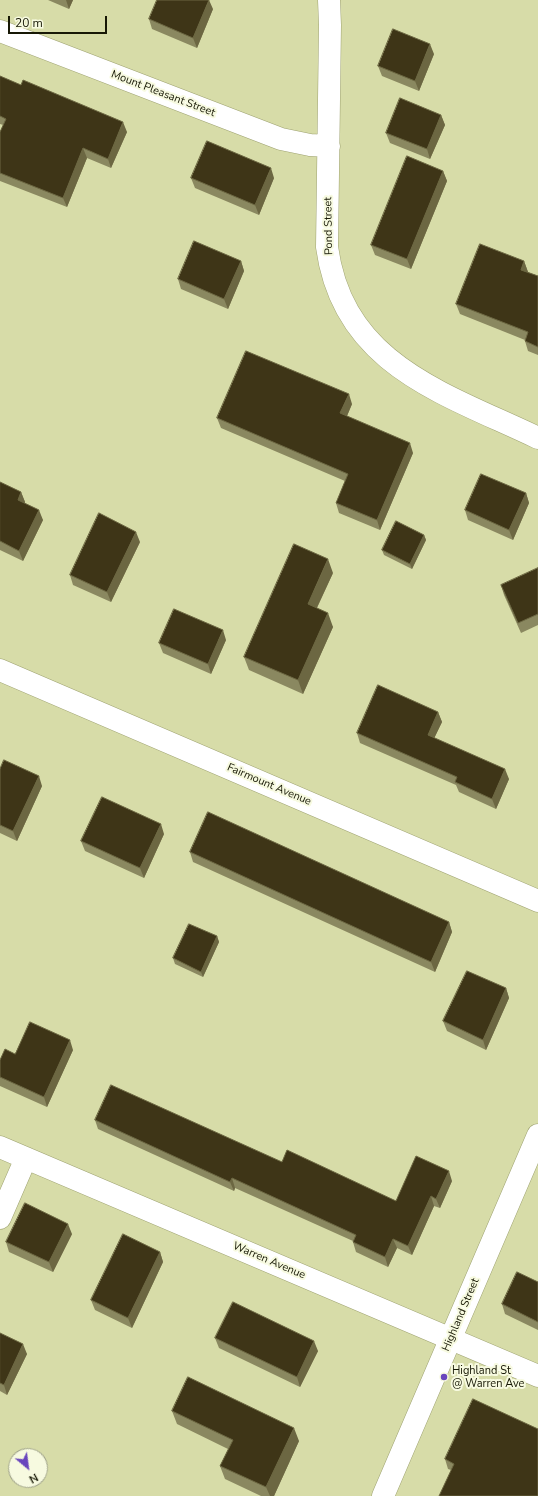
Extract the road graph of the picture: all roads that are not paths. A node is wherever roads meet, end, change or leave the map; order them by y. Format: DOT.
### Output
graph roads {
  1 [pos="329,0"];
  2 [pos="0,31"];
  3 [pos="329,146"];
  4 [pos="538,438"];
  5 [pos="0,670"];
  6 [pos="538,901"];
  7 [pos="538,1135"];
  8 [pos="0,1147"];
  9 [pos="26,1158"];
  10 [pos="0,1218"];
  11 [pos="450,1339"];
  12 [pos="538,1376"];
  13 [pos="383,1496"];
  1 -- 3 [label="street, Pond Street"];
  2 -- 3 [label="street, Mount Pleasant Street"];
  3 -- 4 [label="street, Pond Street"];
  5 -- 6 [label="street, Fairmount Avenue"];
  7 -- 11 [label="street, Highland Street"];
  8 -- 9 [label="street, Warren Avenue"];
  9 -- 10 [label="street"];
  9 -- 11 [label="street, Warren Avenue"];
  11 -- 12 [label="street, Warren Avenue"];
  11 -- 13 [label="street, Highland Street"];
}
